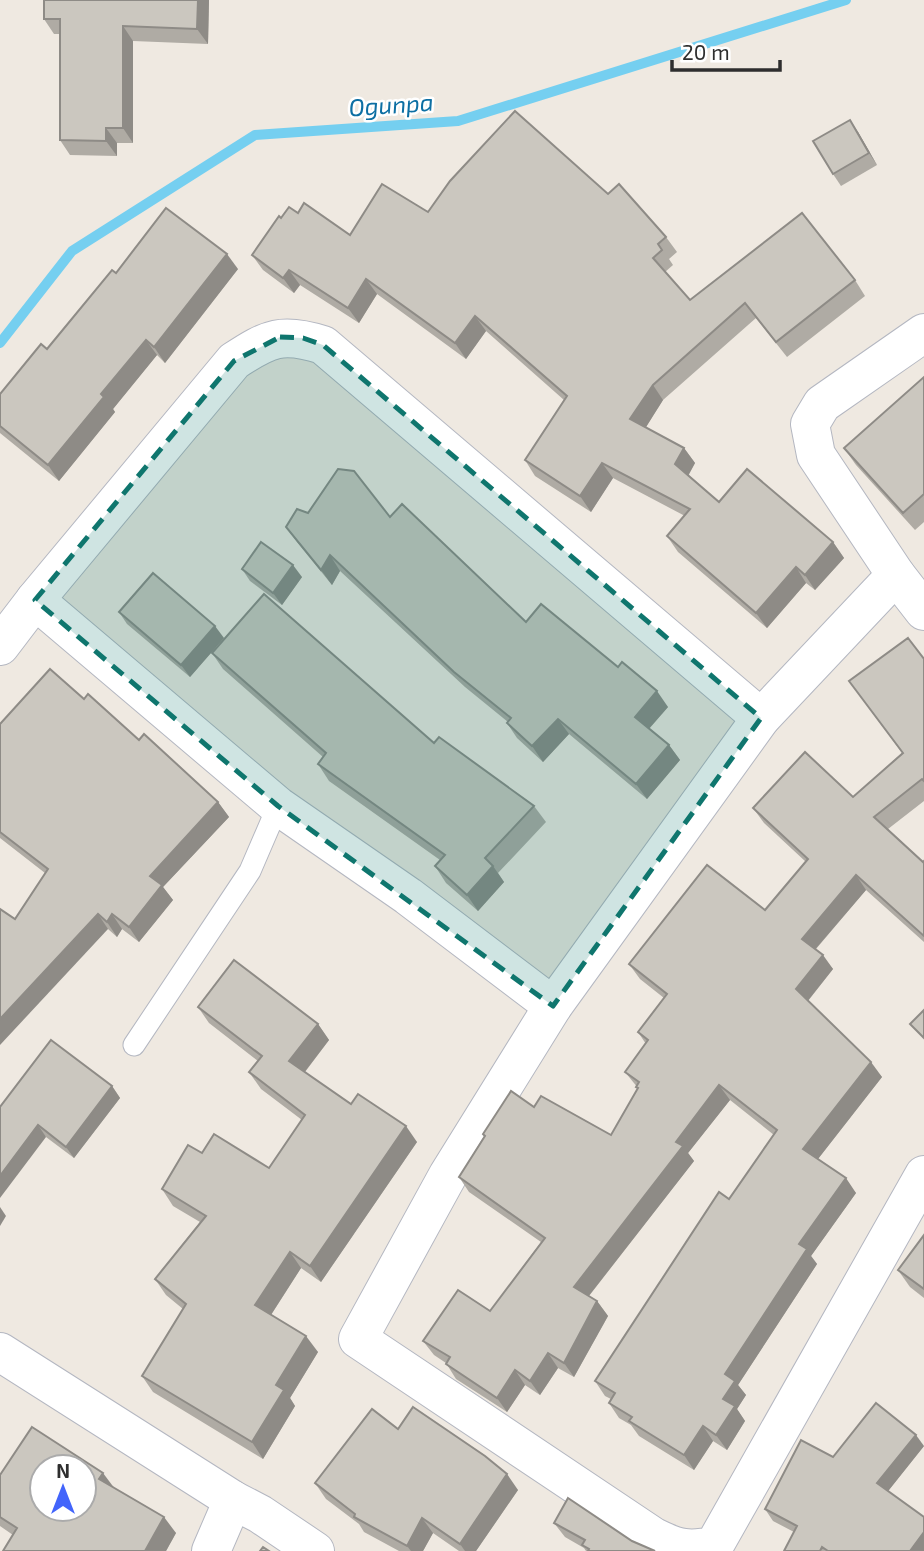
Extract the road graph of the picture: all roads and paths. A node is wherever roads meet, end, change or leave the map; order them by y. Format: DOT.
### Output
graph roads {
  1 [pos="924,333"];
  2 [pos="896,575"];
  3 [pos="35,600"];
  4 [pos="924,611"];
  5 [pos="0,646"];
  6 [pos="761,718"];
  7 [pos="278,806"];
  8 [pos="553,1006"];
  9 [pos="134,1045"];
  10 [pos="924,1175"];
  11 [pos="0,1352"];
  12 [pos="233,1500"];
  13 [pos="211,1551"];
  14 [pos="315,1551"];
  1 -- 2 [label="street"];
  2 -- 4 [label="street"];
  2 -- 6 [label="street"];
  3 -- 5 [label="street"];
  3 -- 6 [label="street"];
  3 -- 7 [label="street"];
  6 -- 8 [label="street"];
  7 -- 8 [label="street"];
  7 -- 9 [label="lane"];
  8 -- 10 [label="street"];
  11 -- 12 [label="street"];
  12 -- 13 [label="street"];
  12 -- 14 [label="street"];
}
